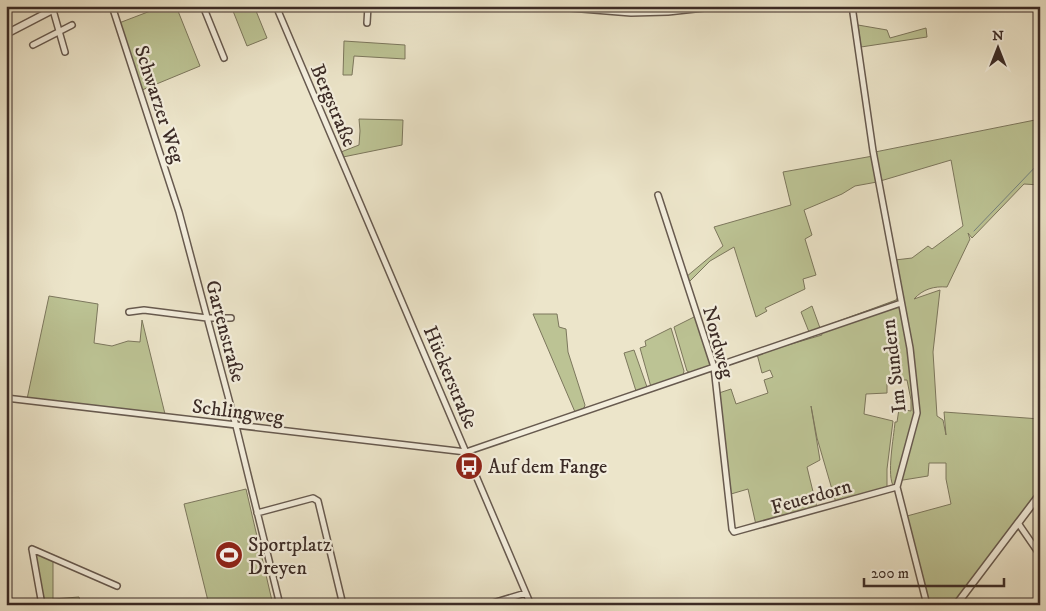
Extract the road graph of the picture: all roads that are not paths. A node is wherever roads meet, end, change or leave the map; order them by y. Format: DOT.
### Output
graph roads {
  1 [pos="60,6"];
  2 [pos="112,6"];
  3 [pos="203,6"];
  4 [pos="276,6"];
  5 [pos="368,6"];
  6 [pos="545,6"];
  7 [pos="722,6"];
  8 [pos="852,6"];
  9 [pos="53,10"];
  10 [pos="367,24"];
  11 [pos="72,25"];
  12 [pos="59,31"];
  13 [pos="6,34"];
  14 [pos="33,45"];
  15 [pos="65,52"];
  16 [pos="224,58"];
  17 [pos="658,195"];
  18 [pos="179,212"];
  19 [pos="365,216"];
  20 [pos="901,303"];
  21 [pos="129,312"];
  22 [pos="207,318"];
  23 [pos="231,318"];
  24 [pos="714,367"];
  25 [pos="6,398"];
  26 [pos="236,426"];
  27 [pos="466,452"];
  28 [pos="897,487"];
  29 [pos="1040,494"];
  30 [pos="257,512"];
  31 [pos="1018,523"];
  32 [pos="734,532"];
  33 [pos="1040,555"];
  34 [pos="117,586"];
  35 [pos="526,593"];
  36 [pos="42,605"];
  37 [pos="280,605"];
  38 [pos="343,605"];
  39 [pos="486,605"];
  40 [pos="531,605"];
  41 [pos="927,605"];
  42 [pos="956,605"];
  1 -- 9 [label="street"];
  2 -- 18 [label="street, Schwarzer Weg"];
  3 -- 16 [label="street"];
  4 -- 19 [label="street, Bergstraße"];
  5 -- 10 [label="street"];
  6 -- 7 [label="street"];
  8 -- 20 [label="street, Im Sundern"];
  9 -- 12 [label="street"];
  9 -- 13 [label="street"];
  11 -- 12 [label="street"];
  12 -- 14 [label="street"];
  12 -- 15 [label="street"];
  17 -- 24 [label="street, Nordweg"];
  18 -- 22 [label="street, Gartenstraße"];
  19 -- 27 [label="street, Hückerstraße"];
  20 -- 24 [label="street"];
  20 -- 28 [label="street, Im Sundern"];
  21 -- 22 [label="street"];
  22 -- 23 [label="street"];
  22 -- 26 [label="street, Gartenstraße"];
  24 -- 27 [label="street"];
  24 -- 32 [label="street, Nordweg"];
  25 -- 26 [label="street, Schlingweg"];
  26 -- 27 [label="street, Schlingweg"];
  26 -- 30 [label="street, Gartenstraße"];
  27 -- 35 [label="street, Hückerstraße"];
  28 -- 32 [label="street, Feuerdorn"];
  28 -- 41 [label="street, Im Sundern"];
  29 -- 31 [label="street"];
  30 -- 37 [label="street, Gartenstraße"];
  30 -- 38 [label="street"];
  31 -- 33 [label="street"];
  31 -- 42 [label="street"];
  34 -- 36 [label="street"];
  35 -- 39 [label="street"];
  35 -- 40 [label="street, Hückerstraße"];
}
